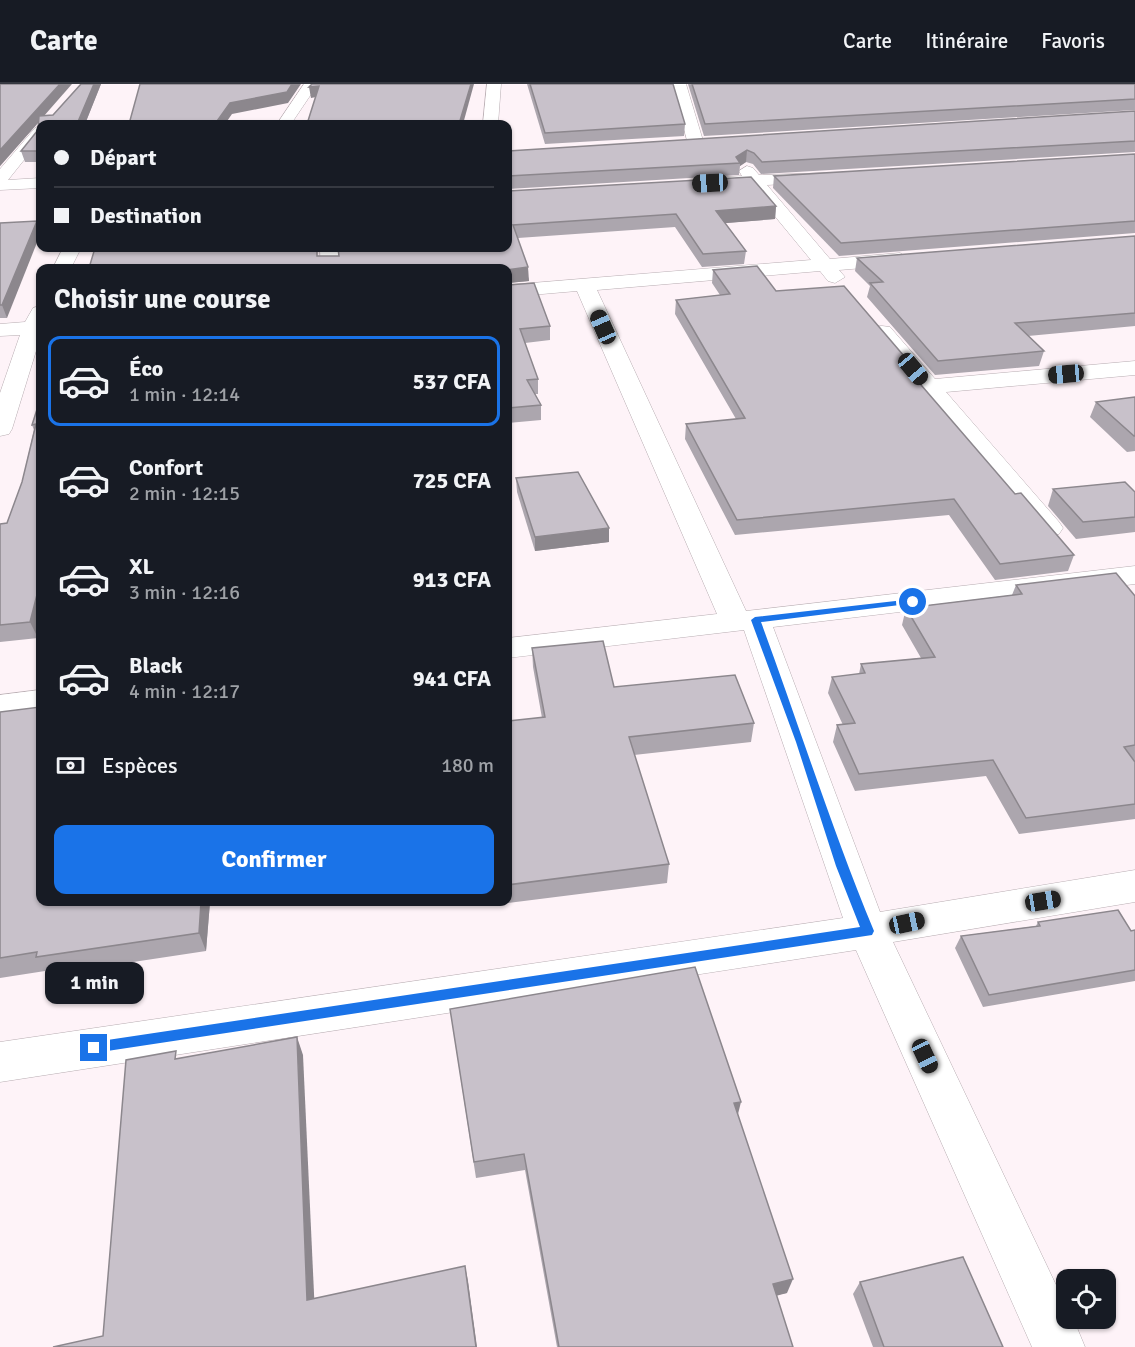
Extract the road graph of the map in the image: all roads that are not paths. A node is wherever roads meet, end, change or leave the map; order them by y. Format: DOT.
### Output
graph roads {
  1 [pos="311,84"];
  2 [pos="494,84"];
  3 [pos="679,84"];
  4 [pos="287,120"];
  5 [pos="491,120"];
  6 [pos="36,137"];
  7 [pos="714,143"];
  8 [pos="736,157"];
  9 [pos="838,176"];
  10 [pos="0,179"];
  11 [pos="755,180"];
  12 [pos="36,183"];
  13 [pos="696,184"];
  14 [pos="0,185"];
  15 [pos="920,258"];
  16 [pos="825,265"];
  17 [pos="584,285"];
  18 [pos="512,291"];
  19 [pos="847,291"];
  20 [pos="869,317"];
  21 [pos="36,323"];
  22 [pos="36,329"];
  23 [pos="0,330"];
  24 [pos="1135,368"];
  25 [pos="928,387"];
  26 [pos="0,429"];
  27 [pos="1063,545"];
  28 [pos="1135,575"];
  29 [pos="746,621"];
  30 [pos="512,647"];
  31 [pos="36,702"];
  32 [pos="0,706"];
  33 [pos="1135,886"];
  34 [pos="868,931"];
  35 [pos="0,1062"];
  36 [pos="1059,1347"];
  1 -- 4 [label="street"];
  2 -- 5 [label="street"];
  3 -- 7 [label="street"];
  6 -- 10 [label="street"];
  8 -- 11 [label="street"];
  9 -- 11 [label="street"];
  11 -- 13 [label="street"];
  11 -- 16 [label="street"];
  12 -- 14 [label="street"];
  15 -- 16 [label="street"];
  16 -- 17 [label="street"];
  16 -- 19 [label="street"];
  17 -- 18 [label="street"];
  17 -- 29 [label="street"];
  20 -- 25 [label="street"];
  21 -- 23 [label="street"];
  22 -- 26 [label="street"];
  24 -- 25 [label="street"];
  25 -- 27 [label="street"];
  28 -- 29 [label="street"];
  29 -- 30 [label="street"];
  29 -- 34 [label="street"];
  31 -- 32 [label="street"];
  33 -- 34 [label="street"];
  34 -- 35 [label="street"];
  34 -- 36 [label="street"];
}
